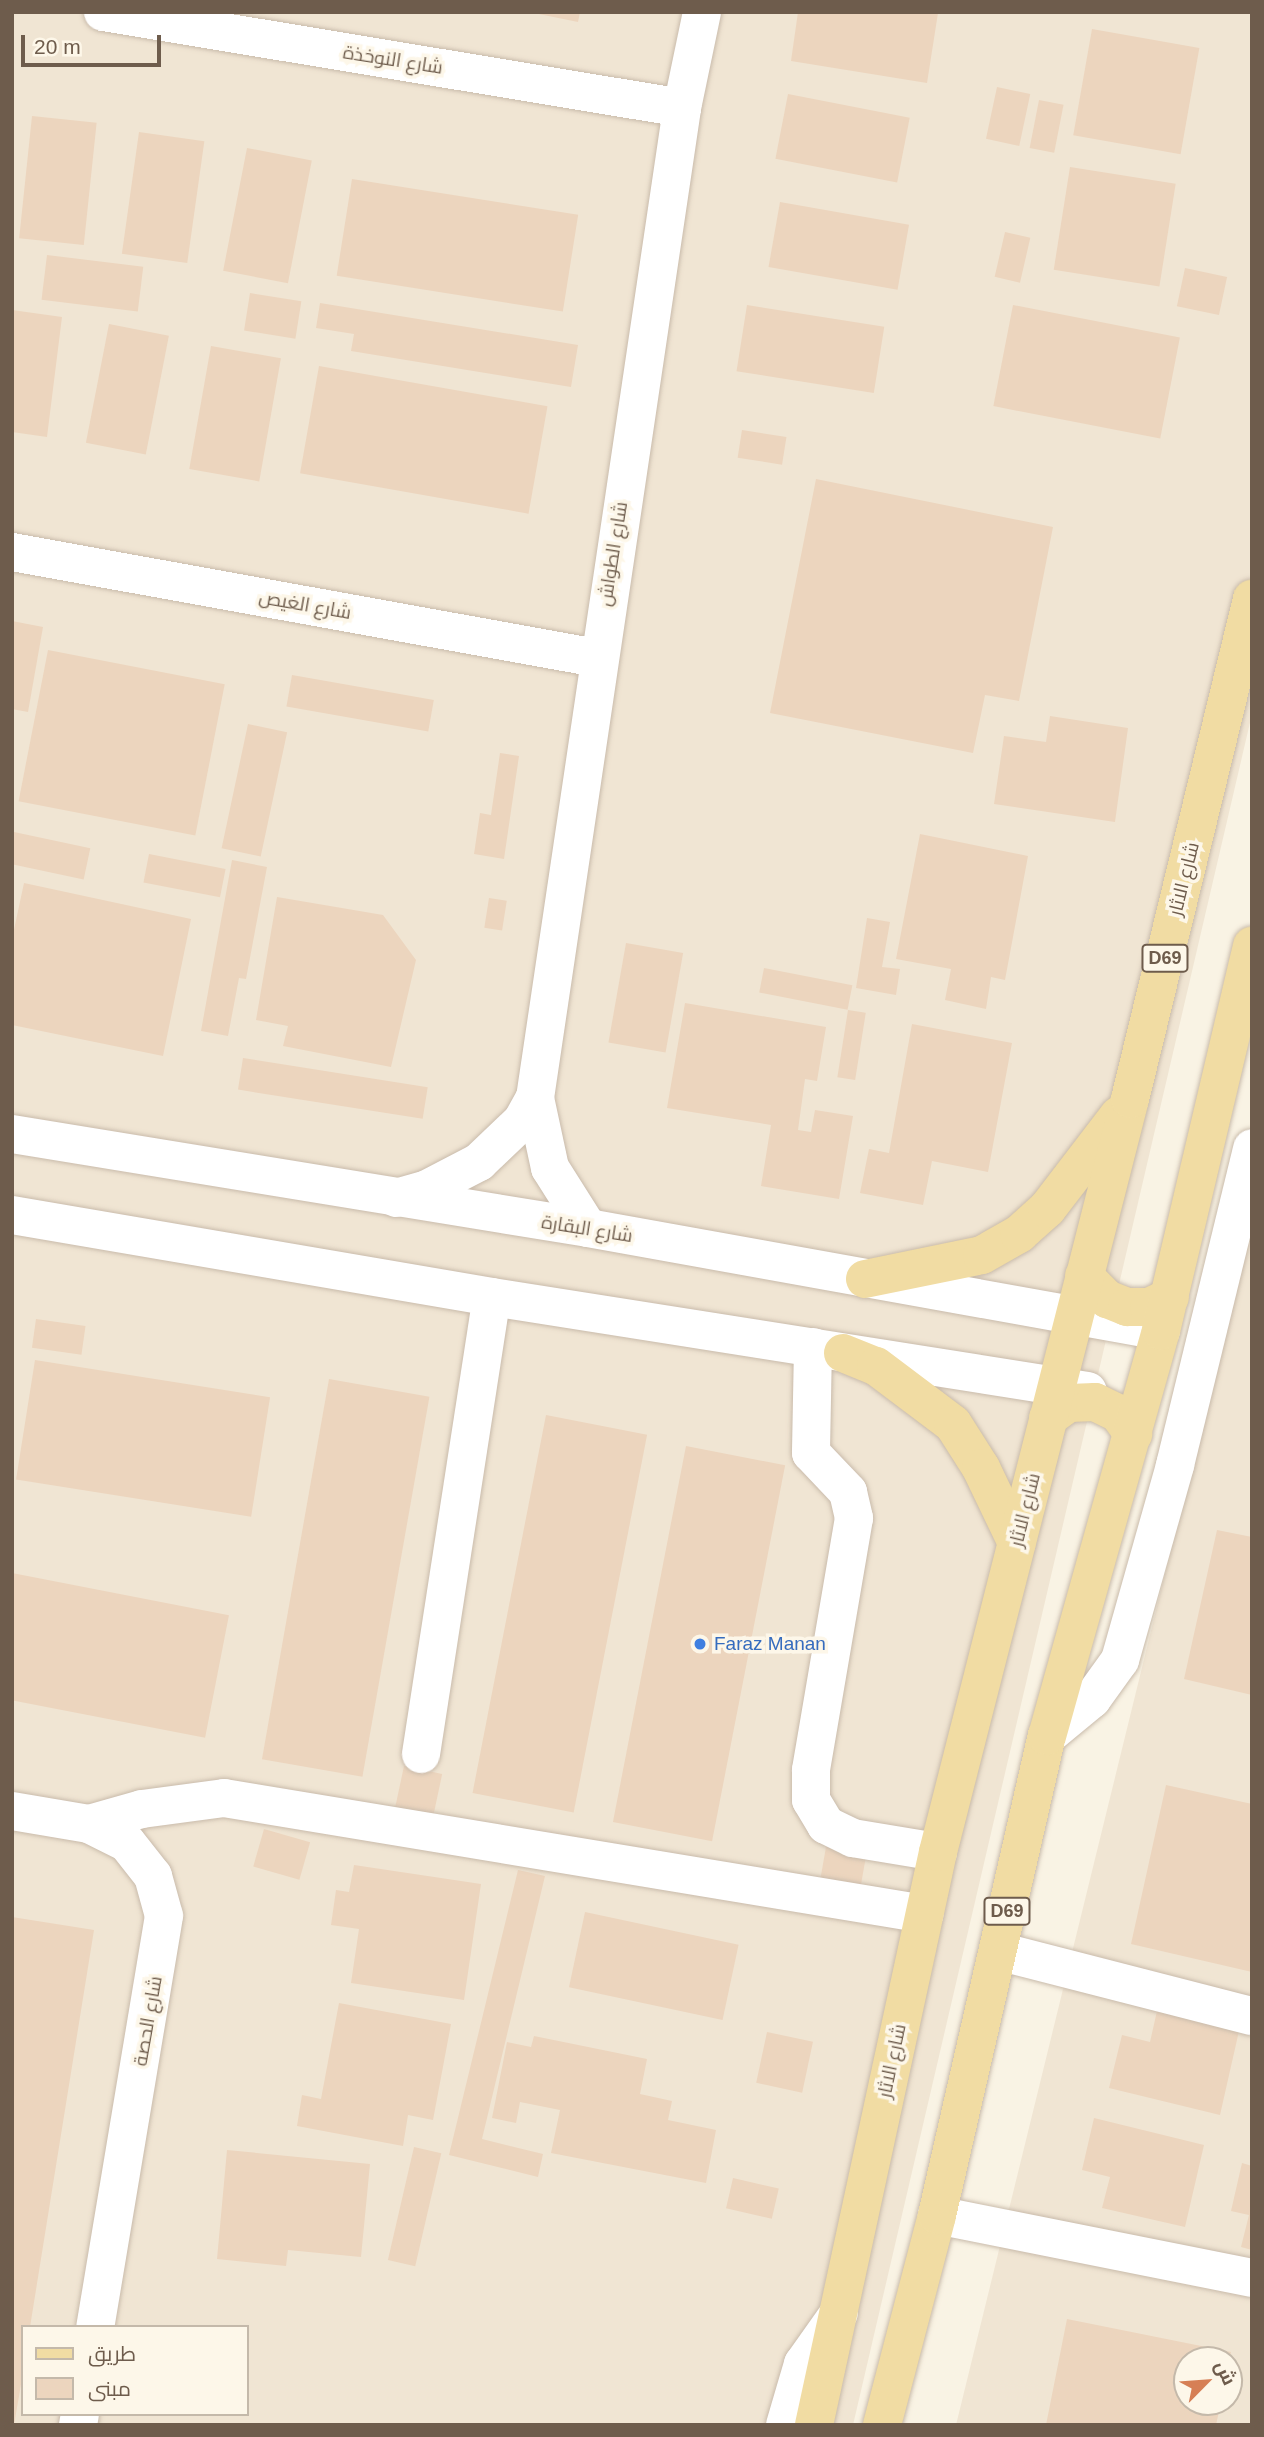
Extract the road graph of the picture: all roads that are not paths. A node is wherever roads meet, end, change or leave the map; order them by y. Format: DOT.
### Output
graph roads {
  1 [pos="103,12"];
  2 [pos="702,12"];
  3 [pos="682,108"];
  4 [pos="12,552"];
  5 [pos="1252,599"];
  6 [pos="597,659"];
  7 [pos="1252,947"];
  8 [pos="1245,1013"];
  9 [pos="535,1098"];
  10 [pos="1130,1099"];
  11 [pos="12,1134"];
  12 [pos="1252,1148"];
  13 [pos="391,1199"];
  14 [pos="12,1215"];
  15 [pos="588,1228"];
  16 [pos="1084,1276"];
  17 [pos="865,1279"];
  18 [pos="492,1297"];
  19 [pos="1166,1314"];
  20 [pos="1074,1315"];
  21 [pos="828,1350"];
  22 [pos="1052,1402"];
  23 [pos="1138,1417"];
  24 [pos="1017,1543"];
  25 [pos="1047,1736"];
  26 [pos="421,1754"];
  27 [pos="12,1811"];
  28 [pos="89,1825"];
  29 [pos="938,1852"];
  30 [pos="924,1914"];
  31 [pos="998,1951"];
  32 [pos="1252,2016"];
  33 [pos="937,2215"];
  34 [pos="1252,2278"];
  35 [pos="839,2313"];
  36 [pos="95,2325"];
  37 [pos="785,2425"];
  38 [pos="814,2425"];
  39 [pos="882,2425"];
  1 -- 3 [label="street, شارع النوخذة"];
  2 -- 3 [label="street, شارع الطواش"];
  3 -- 6 [label="street, شارع الطواش"];
  4 -- 6 [label="street, شارع الغيص"];
  5 -- 10 [label="main road, شارع الاثار / D69"];
  6 -- 9 [label="street, شارع الطواش"];
  7 -- 8 [label="main road, D69"];
  8 -- 19 [label="main road, D69"];
  9 -- 13 [label="street, شارع الطواش"];
  9 -- 15 [label="street, شارع الطواش"];
  10 -- 16 [label="main road, شارع الاثار / D69"];
  10 -- 17 [label="main road"];
  11 -- 13 [label="street, شارع البقارة"];
  12 -- 25 [label="street"];
  13 -- 15 [label="street, شارع البقارة"];
  14 -- 18 [label="street"];
  15 -- 17 [label="street, شارع البقارة"];
  16 -- 19 [label="main road"];
  16 -- 20 [label="main road, شارع الاثار / D69"];
  17 -- 20 [label="street, شارع البقارة"];
  18 -- 21 [label="street"];
  18 -- 26 [label="street"];
  19 -- 20 [label="street, شارع البقارة"];
  19 -- 23 [label="main road, D69"];
  20 -- 22 [label="main road, شارع الاثار / D69"];
  21 -- 22 [label="street"];
  21 -- 24 [label="main road"];
  21 -- 29 [label="street"];
  22 -- 23 [label="street"];
  22 -- 24 [label="main road, شارع الاثار / D69"];
  23 -- 25 [label="main road, D69"];
  24 -- 29 [label="main road, شارع الاثار / D69"];
  25 -- 31 [label="main road, D69"];
  27 -- 28 [label="street, شارع الحصة"];
  28 -- 30 [label="street"];
  28 -- 36 [label="street, شارع الحصة"];
  29 -- 30 [label="main road, شارع الاثار / D69"];
  30 -- 35 [label="main road, شارع الاثار / D69"];
  31 -- 32 [label="street"];
  31 -- 33 [label="main road, D69"];
  33 -- 34 [label="street"];
  33 -- 39 [label="main road, D69"];
  35 -- 37 [label="street"];
  35 -- 38 [label="main road, شارع الاثار / D69"];
}
